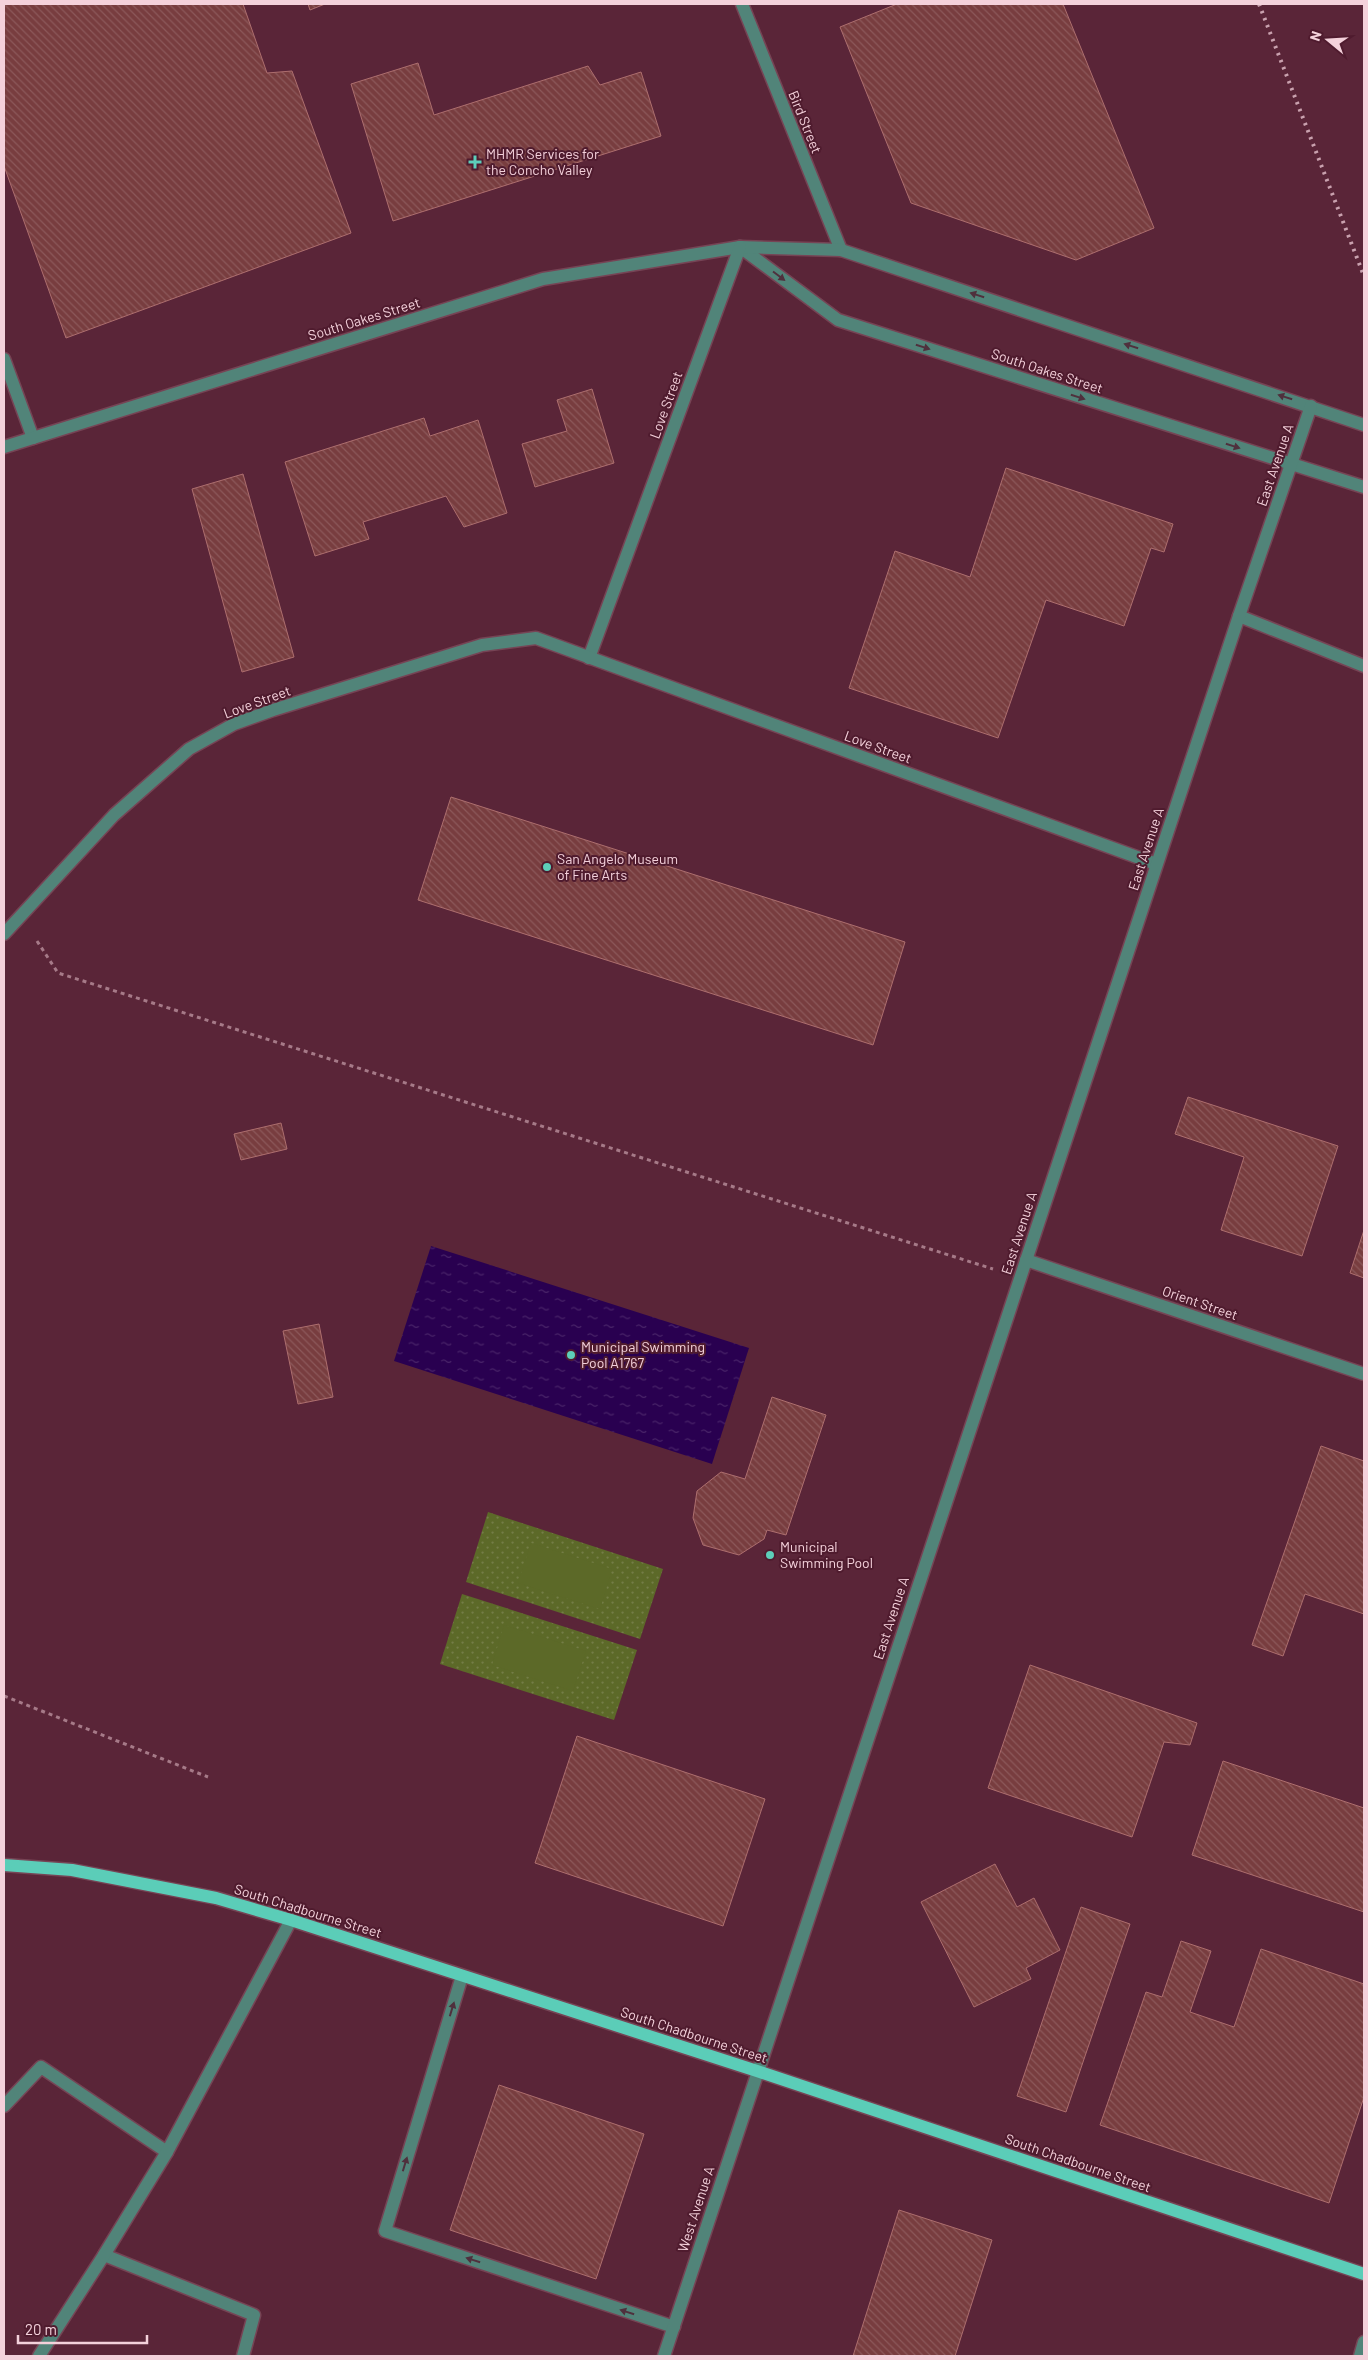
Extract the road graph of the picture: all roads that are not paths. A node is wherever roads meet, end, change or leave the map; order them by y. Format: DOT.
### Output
graph roads {
  1 [pos="742,4"];
  2 [pos="740,247"];
  3 [pos="841,250"];
  4 [pos="4,359"];
  5 [pos="1311,406"];
  6 [pos="1364,425"];
  7 [pos="33,438"];
  8 [pos="4,447"];
  9 [pos="1291,465"];
  10 [pos="1364,487"];
  11 [pos="1239,616"];
  12 [pos="590,658"];
  13 [pos="1364,666"];
  14 [pos="1156,864"];
  15 [pos="4,934"];
  16 [pos="1026,1260"];
  17 [pos="1364,1374"];
  18 [pos="4,1865"];
  19 [pos="291,1920"];
  20 [pos="462,1976"];
  21 [pos="757,2071"];
  22 [pos="4,2106"];
  23 [pos="167,2152"];
  24 [pos="104,2255"];
  25 [pos="1364,2274"];
  26 [pos="674,2327"];
  27 [pos="1364,2342"];
  28 [pos="39,2356"];
  29 [pos="243,2356"];
  30 [pos="664,2356"];
  31 [pos="1360,2356"];
  1 -- 3 [label="street, Bird Street"];
  2 -- 3 [label="street, South Oakes Street"];
  2 -- 7 [label="street, South Oakes Street"];
  2 -- 9 [label="street, South Oakes Street, one-way"];
  2 -- 12 [label="street, Love Street"];
  5 -- 3 [label="street, South Oakes Street, one-way"];
  4 -- 7 [label="street"];
  5 -- 6 [label="street, South Oakes Street"];
  5 -- 9 [label="street, East Avenue A"];
  7 -- 8 [label="street, South Oakes Street"];
  9 -- 10 [label="street, South Oakes Street"];
  9 -- 11 [label="street, East Avenue A"];
  11 -- 13 [label="street"];
  11 -- 14 [label="street, East Avenue A"];
  12 -- 14 [label="street, Love Street"];
  12 -- 15 [label="street, Love Street"];
  14 -- 16 [label="street, East Avenue A"];
  16 -- 17 [label="street, Orient Street"];
  16 -- 21 [label="street, East Avenue A"];
  18 -- 19 [label="main road, South Chadbourne Street"];
  19 -- 20 [label="main road, South Chadbourne Street"];
  19 -- 23 [label="street"];
  20 -- 21 [label="main road, South Chadbourne Street"];
  26 -- 20 [label="street, one-way"];
  21 -- 25 [label="main road, South Chadbourne Street"];
  21 -- 26 [label="street, West Avenue A"];
  22 -- 23 [label="street"];
  23 -- 24 [label="street"];
  24 -- 28 [label="street"];
  24 -- 29 [label="street"];
  26 -- 30 [label="street, West Avenue A"];
  27 -- 31 [label="street"];
}
